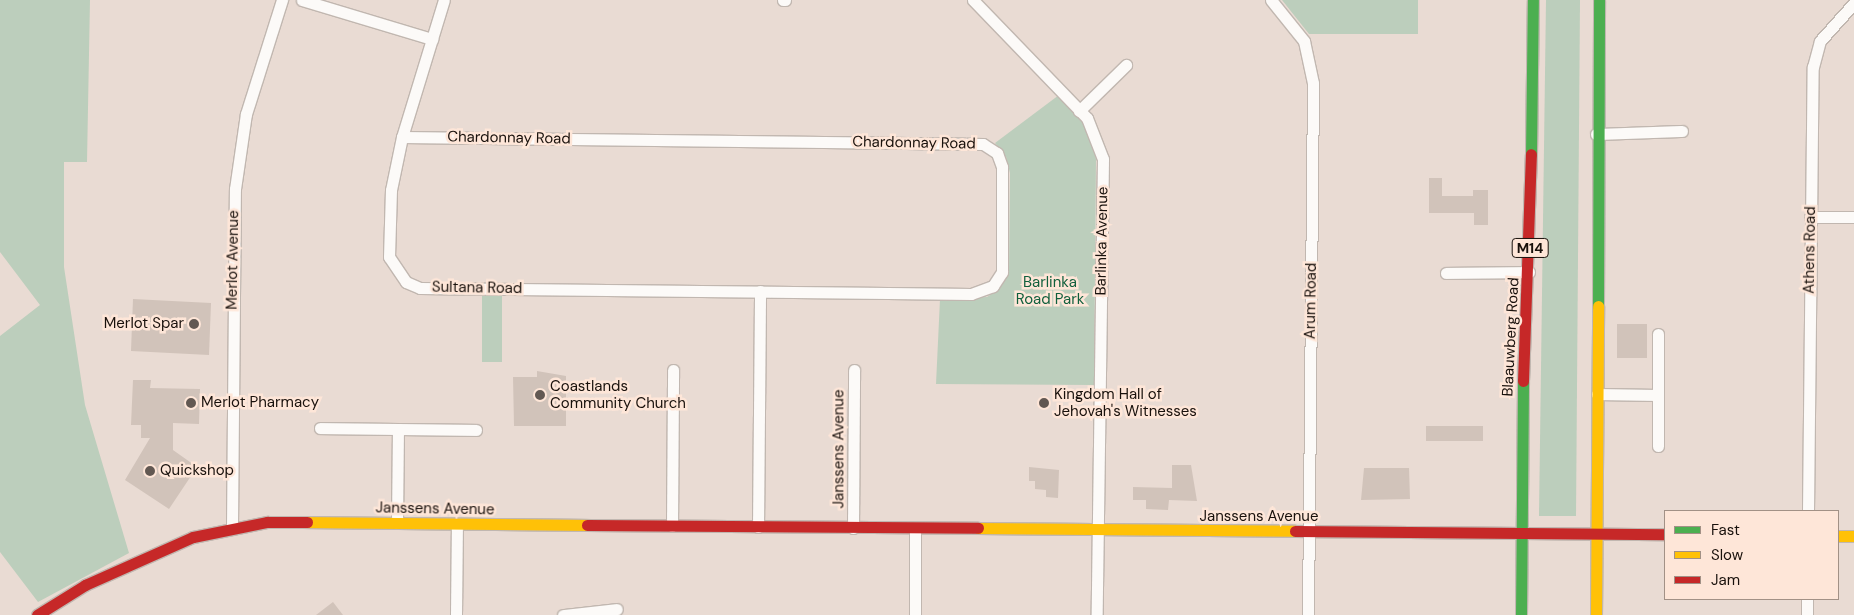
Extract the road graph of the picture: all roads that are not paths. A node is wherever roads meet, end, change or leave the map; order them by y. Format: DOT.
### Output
graph roads {
  1 [pos="282,0"];
  2 [pos="302,0"];
  3 [pos="444,0"];
  4 [pos="974,0"];
  5 [pos="1272,0"];
  6 [pos="1533,0"];
  7 [pos="1599,0"];
  8 [pos="1854,3"];
  9 [pos="432,39"];
  10 [pos="1126,65"];
  11 [pos="1080,111"];
  12 [pos="1682,131"];
  13 [pos="1596,134"];
  14 [pos="402,138"];
  15 [pos="1810,217"];
  16 [pos="1854,217"];
  17 [pos="1529,272"];
  18 [pos="1446,273"];
  19 [pos="760,291"];
  20 [pos="1658,334"];
  21 [pos="673,370"];
  22 [pos="854,370"];
  23 [pos="1597,394"];
  24 [pos="1658,396"];
  25 [pos="320,428"];
  26 [pos="398,429"];
  27 [pos="476,430"];
  28 [pos="1658,446"];
  29 [pos="1808,510"];
  30 [pos="397,523"];
  31 [pos="457,524"];
  32 [pos="232,526"];
  33 [pos="672,526"];
  34 [pos="758,527"];
  35 [pos="854,528"];
  36 [pos="915,528"];
  37 [pos="1099,531"];
  38 [pos="1521,531"];
  39 [pos="1308,532"];
  40 [pos="1598,533"];
  41 [pos="1664,534"];
  42 [pos="1839,536"];
  43 [pos="1854,536"];
  44 [pos="1807,600"];
  45 [pos="617,609"];
  46 [pos="37,615"];
  47 [pos="456,615"];
  48 [pos="563,615"];
  49 [pos="915,615"];
  50 [pos="1097,615"];
  51 [pos="1308,615"];
  52 [pos="1521,615"];
  53 [pos="1596,615"];
  54 [pos="1807,615"];
  1 -- 32 [label="street, Merlot Avenue"];
  2 -- 9 [label="street"];
  3 -- 9 [label="street"];
  4 -- 11 [label="street, Barlinka Avenue"];
  5 -- 39 [label="street, Arum Road"];
  6 -- 17 [label="street, Blaauwberg Road / M14"];
  7 -- 13 [label="street"];
  8 -- 15 [label="street, Athens Road"];
  9 -- 14 [label="street, Sultana Road"];
  10 -- 11 [label="street"];
  11 -- 37 [label="street, Barlinka Avenue"];
  12 -- 13 [label="street"];
  13 -- 23 [label="street"];
  14 -- 19 [label="street, Sultana Road"];
  14 -- 19 [label="street, Chardonnay Road"];
  15 -- 16 [label="street"];
  15 -- 29 [label="street, Athens Road"];
  17 -- 18 [label="street"];
  17 -- 38 [label="street, Blaauwberg Road / M14"];
  19 -- 34 [label="street"];
  20 -- 24 [label="street"];
  21 -- 33 [label="street"];
  22 -- 35 [label="street, Janssens Avenue"];
  23 -- 24 [label="street"];
  23 -- 40 [label="street"];
  24 -- 28 [label="street"];
  25 -- 26 [label="street"];
  26 -- 27 [label="street"];
  26 -- 30 [label="street"];
  30 -- 31 [label="street, Janssens Avenue"];
  30 -- 32 [label="street, Janssens Avenue"];
  31 -- 33 [label="street, Janssens Avenue"];
  31 -- 47 [label="street"];
  32 -- 46 [label="street, Janssens Avenue"];
  33 -- 34 [label="street, Janssens Avenue"];
  34 -- 35 [label="street, Janssens Avenue"];
  35 -- 36 [label="street, Janssens Avenue"];
  36 -- 37 [label="street, Janssens Avenue"];
  36 -- 49 [label="street"];
  37 -- 39 [label="street, Janssens Avenue"];
  37 -- 50 [label="street, Barlinka Avenue"];
  38 -- 39 [label="street, Janssens Avenue"];
  38 -- 40 [label="street, Janssens Avenue"];
  38 -- 52 [label="street, Blaauwberg Road / M14"];
  39 -- 51 [label="street, Arum Road"];
  40 -- 41 [label="street, Janssens Avenue"];
  40 -- 53 [label="street"];
  42 -- 43 [label="street"];
  44 -- 54 [label="street"];
  45 -- 48 [label="street"];
}
